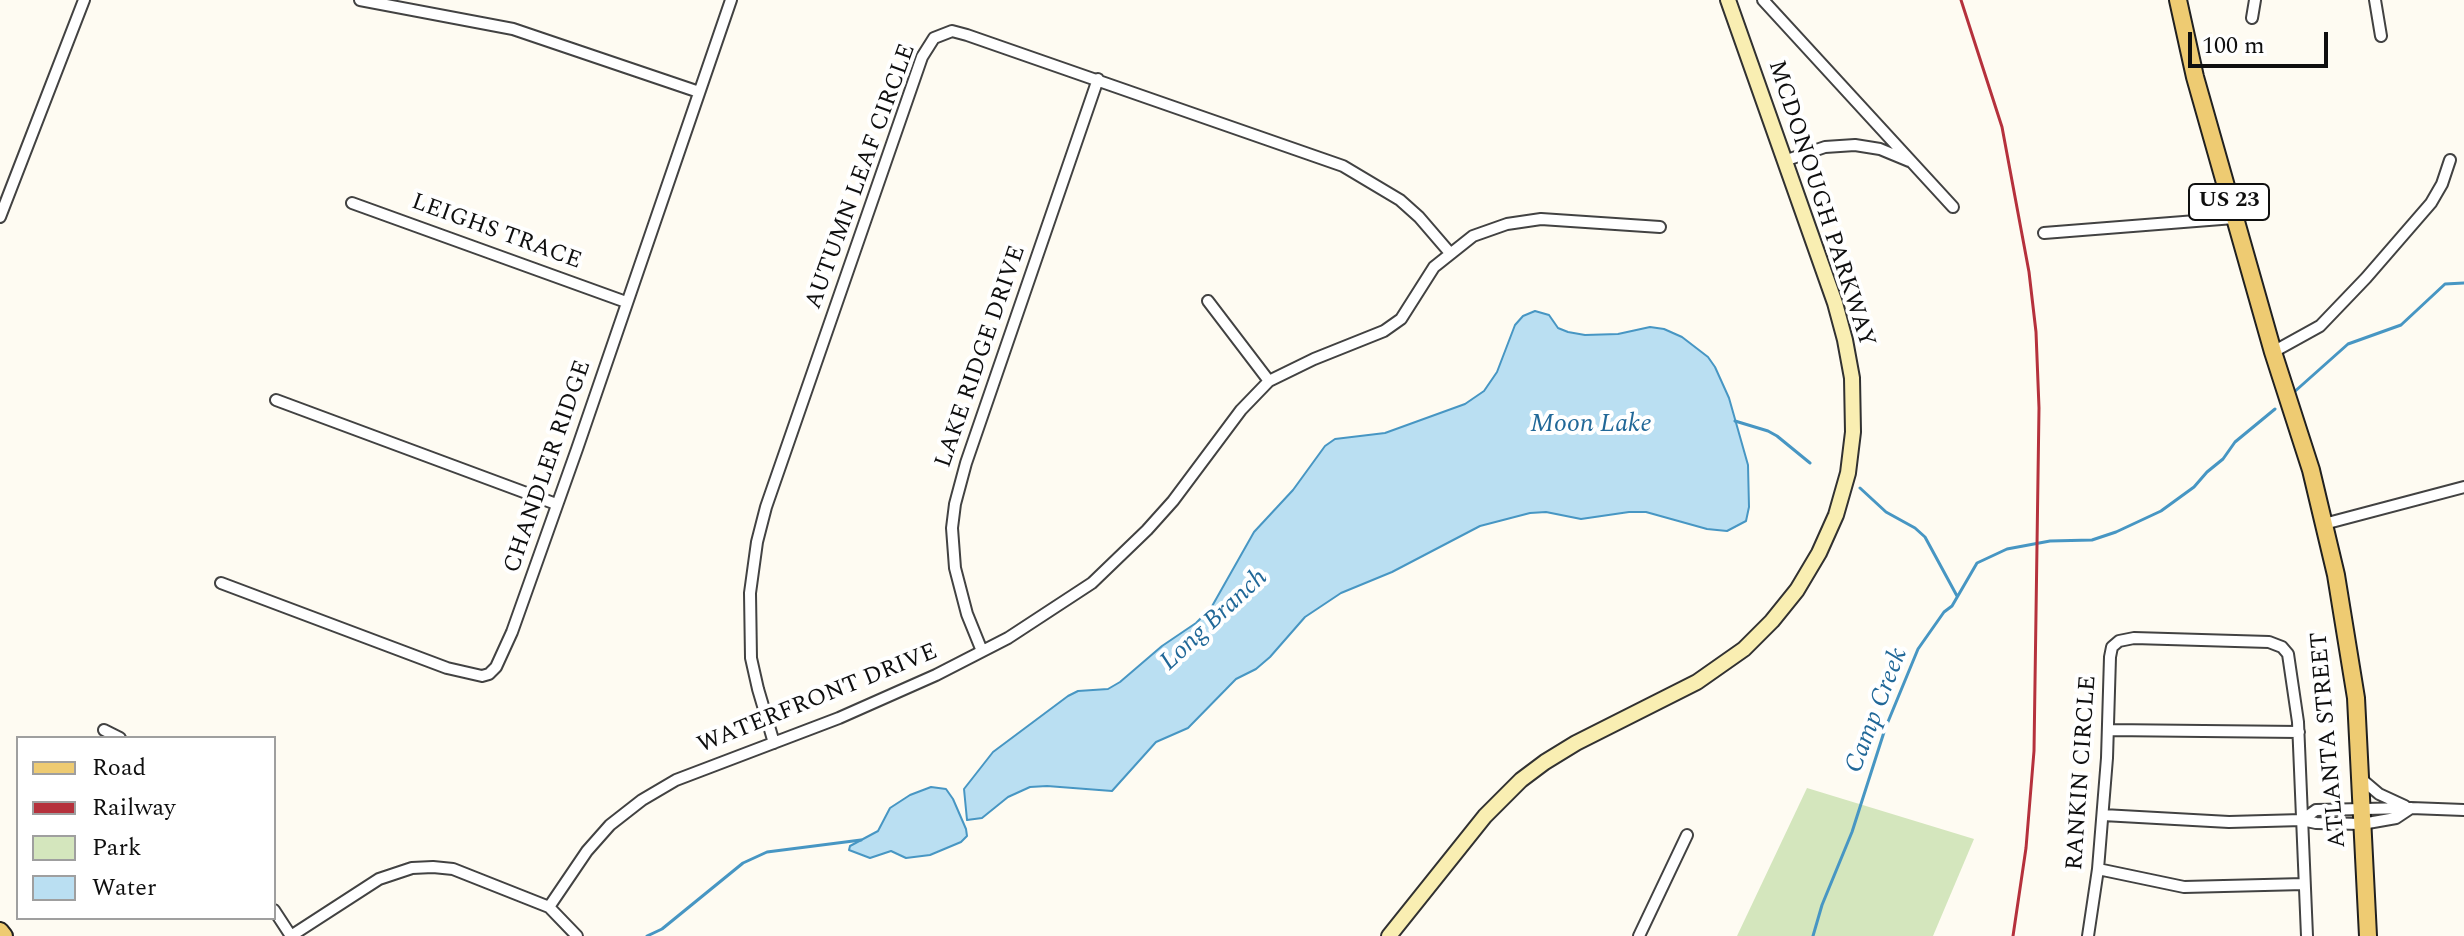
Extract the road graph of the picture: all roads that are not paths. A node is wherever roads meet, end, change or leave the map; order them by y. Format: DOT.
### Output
graph roads {
  1 [pos="84,0"];
  2 [pos="360,0"];
  3 [pos="731,0"];
  4 [pos="1728,0"];
  5 [pos="1763,0"];
  6 [pos="2178,0"];
  7 [pos="2255,0"];
  8 [pos="2375,0"];
  9 [pos="2252,18"];
  10 [pos="2381,36"];
  11 [pos="1098,79"];
  12 [pos="699,92"];
  13 [pos="2450,160"];
  14 [pos="1784,161"];
  15 [pos="1912,163"];
  16 [pos="352,203"];
  17 [pos="1953,207"];
  18 [pos="0,217"];
  19 [pos="2234,218"];
  20 [pos="1660,227"];
  21 [pos="2044,233"];
  22 [pos="1450,253"];
  23 [pos="1208,301"];
  24 [pos="626,302"];
  25 [pos="2273,352"];
  26 [pos="1269,381"];
  27 [pos="276,400"];
  28 [pos="2464,487"];
  29 [pos="556,504"];
  30 [pos="2324,524"];
  31 [pos="221,583"];
  32 [pos="982,651"];
  33 [pos="104,730"];
  34 [pos="2108,730"];
  35 [pos="2299,732"];
  36 [pos="116,736"];
  37 [pos="774,743"];
  38 [pos="2359,777"];
  39 [pos="2411,808"];
  40 [pos="2464,810"];
  41 [pos="2103,815"];
  42 [pos="2362,817"];
  43 [pos="2302,820"];
  44 [pos="1687,835"];
  45 [pos="2098,869"];
  46 [pos="2304,884"];
  47 [pos="549,907"];
  48 [pos="276,913"];
  49 [pos="291,936"];
  50 [pos="577,936"];
  51 [pos="1389,936"];
  52 [pos="1639,936"];
  53 [pos="2088,936"];
  54 [pos="2307,936"];
  55 [pos="2368,936"];
  1 -- 18 [label="street"];
  2 -- 12 [label="street"];
  3 -- 12 [label="street, CHANDLER RIDGE"];
  4 -- 14 [label="street, MCDONOUGH PARKWAY"];
  5 -- 15 [label="street"];
  6 -- 19 [label="main road, US 23"];
  7 -- 9 [label="street"];
  8 -- 10 [label="street"];
  11 -- 22 [label="street, AUTUMN LEAF CIRCLE"];
  11 -- 32 [label="street, LAKE RIDGE DRIVE"];
  11 -- 37 [label="street, AUTUMN LEAF CIRCLE"];
  12 -- 24 [label="street, CHANDLER RIDGE"];
  13 -- 25 [label="street"];
  14 -- 15 [label="street"];
  14 -- 51 [label="street, MCDONOUGH PARKWAY"];
  15 -- 17 [label="street"];
  16 -- 24 [label="street, LEIGHS TRACE"];
  19 -- 21 [label="street"];
  19 -- 25 [label="main road, US 23"];
  20 -- 22 [label="street, WATERFRONT DRIVE"];
  22 -- 26 [label="street, WATERFRONT DRIVE"];
  23 -- 26 [label="street"];
  24 -- 29 [label="street, CHANDLER RIDGE"];
  25 -- 30 [label="main road, ATLANTA STREET / US 23"];
  26 -- 32 [label="street, WATERFRONT DRIVE"];
  27 -- 29 [label="street"];
  28 -- 30 [label="street"];
  29 -- 31 [label="street, CHANDLER RIDGE"];
  30 -- 38 [label="main road, ATLANTA STREET / US 23"];
  32 -- 37 [label="street, WATERFRONT DRIVE"];
  33 -- 36 [label="street"];
  34 -- 35 [label="street"];
  34 -- 35 [label="street, RANKIN CIRCLE"];
  34 -- 41 [label="street, RANKIN CIRCLE"];
  35 -- 43 [label="street, RANKIN CIRCLE"];
  37 -- 47 [label="street, WATERFRONT DRIVE"];
  38 -- 39 [label="street"];
  38 -- 42 [label="main road, ATLANTA STREET / US 23"];
  39 -- 40 [label="street"];
  39 -- 42 [label="street"];
  41 -- 43 [label="street"];
  41 -- 45 [label="street, RANKIN CIRCLE"];
  42 -- 43 [label="street"];
  42 -- 55 [label="main road, ATLANTA STREET / US 23"];
  43 -- 46 [label="street, RANKIN CIRCLE"];
  44 -- 52 [label="street"];
  45 -- 46 [label="street"];
  45 -- 53 [label="street, RANKIN CIRCLE"];
  46 -- 54 [label="street, RANKIN CIRCLE"];
  47 -- 49 [label="street"];
  47 -- 50 [label="street"];
  48 -- 49 [label="street"];
}
